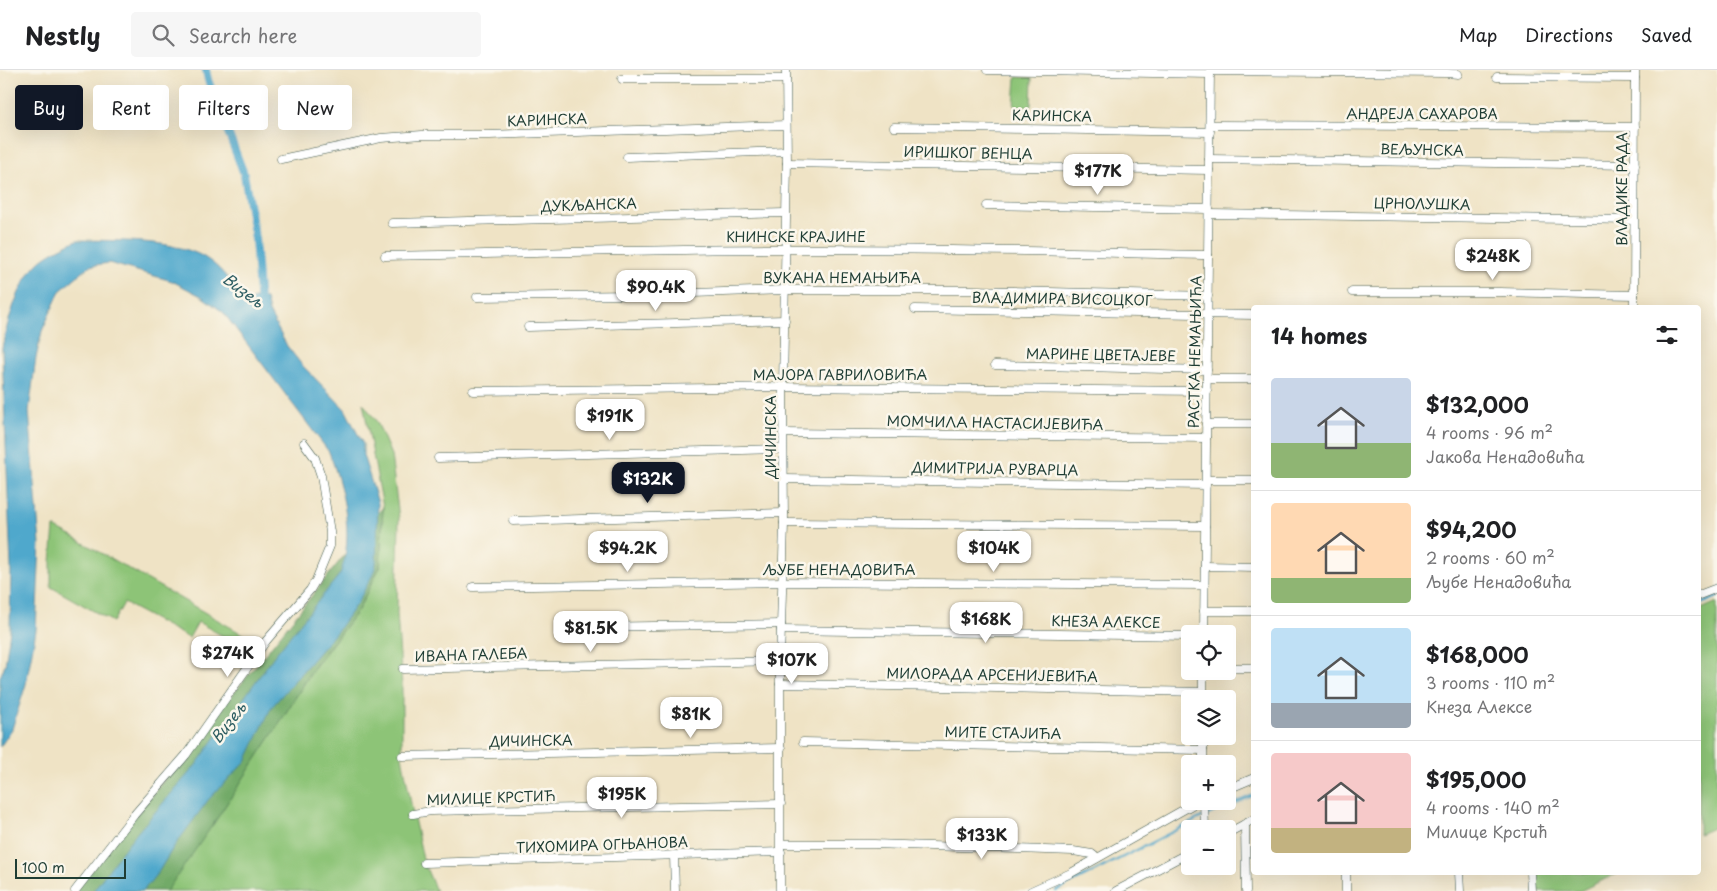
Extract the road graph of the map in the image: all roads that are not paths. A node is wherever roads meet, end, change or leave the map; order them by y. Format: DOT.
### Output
graph roads {
  1 [pos="786,70"];
  2 [pos="987,70"];
  3 [pos="1210,72"];
  4 [pos="1458,74"];
  5 [pos="1635,74"];
  6 [pos="1497,77"];
  7 [pos="622,79"];
  8 [pos="786,79"];
  9 [pos="786,125"];
  10 [pos="894,126"];
  11 [pos="1635,127"];
  12 [pos="1210,128"];
  13 [pos="786,150"];
  14 [pos="627,157"];
  15 [pos="281,159"];
  16 [pos="1209,159"];
  17 [pos="787,163"];
  18 [pos="1635,165"];
  19 [pos="1209,170"];
  20 [pos="986,204"];
  21 [pos="1209,212"];
  22 [pos="785,213"];
  23 [pos="1634,220"];
  24 [pos="392,223"];
  25 [pos="784,248"];
  26 [pos="1208,255"];
  27 [pos="384,256"];
  28 [pos="785,290"];
  29 [pos="1352,292"];
  30 [pos="1634,295"];
  31 [pos="1208,296"];
  32 [pos="477,297"];
  33 [pos="1634,305"];
  34 [pos="916,309"];
  35 [pos="1207,314"];
  36 [pos="1251,315"];
  37 [pos="785,320"];
  38 [pos="528,327"];
  39 [pos="996,365"];
  40 [pos="1207,370"];
  41 [pos="1207,379"];
  42 [pos="1251,379"];
  43 [pos="783,387"];
  44 [pos="473,391"];
  45 [pos="1207,392"];
  46 [pos="1206,424"];
  47 [pos="1251,424"];
  48 [pos="783,433"];
  49 [pos="1206,438"];
  50 [pos="304,443"];
  51 [pos="783,449"];
  52 [pos="438,458"];
  53 [pos="784,479"];
  54 [pos="1251,480"];
  55 [pos="1206,482"];
  56 [pos="784,513"];
  57 [pos="514,521"];
  58 [pos="784,523"];
  59 [pos="1205,526"];
  60 [pos="1205,566"];
  61 [pos="1251,567"];
  62 [pos="782,582"];
  63 [pos="1204,585"];
  64 [pos="473,587"];
  65 [pos="1717,588"];
  66 [pos="1701,594"];
  67 [pos="1204,611"];
  68 [pos="1251,611"];
  69 [pos="1204,625"];
  70 [pos="588,627"];
  71 [pos="781,627"];
  72 [pos="1181,636"];
  73 [pos="780,661"];
  74 [pos="1236,668"];
  75 [pos="1251,668"];
  76 [pos="403,669"];
  77 [pos="780,684"];
  78 [pos="1181,695"];
  79 [pos="803,742"];
  80 [pos="1202,745"];
  81 [pos="781,748"];
  82 [pos="1202,750"];
  83 [pos="1202,755"];
  84 [pos="402,756"];
  85 [pos="1251,779"];
  86 [pos="1236,786"];
  87 [pos="781,804"];
  88 [pos="1183,810"];
  89 [pos="413,814"];
  90 [pos="1251,820"];
  91 [pos="1244,824"];
  92 [pos="1236,828"];
  93 [pos="781,848"];
  94 [pos="674,856"];
  95 [pos="1181,857"];
  96 [pos="1097,858"];
  97 [pos="424,863"];
  98 [pos="1346,875"];
  99 [pos="1459,875"];
  100 [pos="1530,875"];
  101 [pos="75,891"];
  102 [pos="675,891"];
  103 [pos="780,891"];
  104 [pos="1031,891"];
  105 [pos="1116,891"];
  106 [pos="1246,891"];
  107 [pos="1346,891"];
  108 [pos="1460,891"];
  109 [pos="1531,891"];
  1 -- 8 [label="street, ДИЧИНСКА"];
  2 -- 3 [label="street"];
  3 -- 4 [label="street"];
  3 -- 12 [label="street, РАСТКА НЕМАЊИЋА"];
  5 -- 6 [label="street"];
  5 -- 11 [label="street, ВЛАДИКЕ РАДА"];
  7 -- 8 [label="street"];
  8 -- 9 [label="street, ДИЧИНСКА"];
  9 -- 13 [label="street, ДИЧИНСКА"];
  9 -- 15 [label="street, КАРИНСКА"];
  10 -- 12 [label="street, КАРИНСКА"];
  11 -- 12 [label="street, АНДРЕЈА САХАРОВА"];
  11 -- 18 [label="street, ВЛАДИКЕ РАДА"];
  12 -- 16 [label="street, РАСТКА НЕМАЊИЋА"];
  13 -- 14 [label="street"];
  13 -- 17 [label="street, ДИЧИНСКА"];
  16 -- 18 [label="street, ВЕЉУНСКА"];
  16 -- 19 [label="street, РАСТКА НЕМАЊИЋА"];
  17 -- 19 [label="street, ИРИШКОГ ВЕНЦА"];
  17 -- 22 [label="street, ДИЧИНСКА"];
  18 -- 23 [label="street, ВЛАДИКЕ РАДА"];
  19 -- 21 [label="street, РАСТКА НЕМАЊИЋА"];
  20 -- 21 [label="street, ЦРНОЛУШКА"];
  21 -- 23 [label="street, ЦРНОЛУШКА"];
  21 -- 26 [label="street, РАСТКА НЕМАЊИЋА"];
  22 -- 24 [label="street, ДУКЉАНСКА"];
  22 -- 25 [label="street, ДИЧИНСКА"];
  23 -- 30 [label="street, ВЛАДИКЕ РАДА"];
  25 -- 26 [label="street, КНИНСКЕ КРАЈИНЕ"];
  25 -- 27 [label="street, КНИНСКЕ КРАЈИНЕ"];
  25 -- 28 [label="street, ДИЧИНСКА"];
  26 -- 31 [label="street, РАСТКА НЕМАЊИЋА"];
  28 -- 31 [label="street, ВУКАНА НЕМАЊИЋА"];
  28 -- 32 [label="street, ВУКАНА НЕМАЊИЋА"];
  28 -- 37 [label="street, ДИЧИНСКА"];
  29 -- 30 [label="street"];
  30 -- 33 [label="street, ВЛАДИКЕ РАДА"];
  31 -- 35 [label="street, РАСТКА НЕМАЊИЋА"];
  34 -- 35 [label="street, ВЛАДИМИРА ВИСОЦКОГ"];
  35 -- 36 [label="street, ВЛАДИМИРА ВИСОЦКОГ"];
  35 -- 40 [label="street, РАСТКА НЕМАЊИЋА"];
  37 -- 38 [label="street"];
  37 -- 43 [label="street, ДИЧИНСКА"];
  39 -- 40 [label="street, МАРИНЕ ЦВЕТАЈЕВЕ"];
  40 -- 41 [label="street, РАСТКА НЕМАЊИЋА"];
  41 -- 42 [label="street"];
  41 -- 45 [label="street, РАСТКА НЕМАЊИЋА"];
  43 -- 44 [label="street, МАЈОРА ГАВРИЛОВИЋА"];
  43 -- 45 [label="street, МАЈОРА ГАВРИЛОВИЋА"];
  43 -- 48 [label="street, ДИЧИНСКА"];
  45 -- 46 [label="street, РАСТКА НЕМАЊИЋА"];
  46 -- 47 [label="street"];
  46 -- 49 [label="street, РАСТКА НЕМАЊИЋА"];
  48 -- 49 [label="street, МОМЧИЛА НАСТАСИЈЕВИЋА"];
  48 -- 51 [label="street, ДИЧИНСКА"];
  49 -- 55 [label="street, РАСТКА НЕМАЊИЋА"];
  50 -- 101 [label="street"];
  51 -- 52 [label="street"];
  51 -- 53 [label="street, ДИЧИНСКА"];
  53 -- 55 [label="street, ДИМИТРИЈА РУВАРЦА"];
  53 -- 56 [label="street, ДИЧИНСКА"];
  54 -- 55 [label="street, ДИМИТРИЈА РУВАРЦА"];
  55 -- 59 [label="street, РАСТКА НЕМАЊИЋА"];
  56 -- 57 [label="street"];
  56 -- 58 [label="street, ДИЧИНСКА"];
  58 -- 59 [label="street"];
  58 -- 62 [label="street, ДИЧИНСКА"];
  59 -- 60 [label="street, РАСТКА НЕМАЊИЋА"];
  60 -- 61 [label="street"];
  60 -- 63 [label="street, РАСТКА НЕМАЊИЋА"];
  62 -- 63 [label="street, ЉУБЕ НЕНАДОВИЋА"];
  62 -- 64 [label="street, ЉУБЕ НЕНАДОВИЋА"];
  62 -- 71 [label="street, ДИЧИНСКА"];
  63 -- 67 [label="street, РАСТКА НЕМАЊИЋА"];
  65 -- 66 [label="street"];
  67 -- 68 [label="street"];
  67 -- 69 [label="street, РАСТКА НЕМАЊИЋА"];
  70 -- 71 [label="street"];
  71 -- 72 [label="street, КНЕЗА АЛЕКСЕ"];
  71 -- 73 [label="street, ДИЧИНСКА"];
  73 -- 76 [label="street, ИВАНА ГАЛЕБА"];
  73 -- 77 [label="street, ДИЧИНСКА"];
  74 -- 75 [label="street"];
  77 -- 78 [label="street, МИЛОРАДА АРСЕНИЈЕВИЋА"];
  77 -- 81 [label="street, ДИЧИНСКА"];
  79 -- 82 [label="street, МИТЕ СТАЈИЋА"];
  80 -- 82 [label="street"];
  81 -- 84 [label="street, ДИЧИНСКА"];
  81 -- 87 [label="street, ДИЧИНСКА"];
  82 -- 83 [label="street"];
  85 -- 86 [label="street"];
  87 -- 89 [label="street, МИЛИЦЕ КРСТИЋ"];
  87 -- 93 [label="street, ДИЧИНСКА"];
  88 -- 96 [label="street"];
  90 -- 91 [label="street"];
  91 -- 92 [label="street"];
  91 -- 106 [label="street"];
  93 -- 94 [label="street, ТИХОМИРА ОГЊАНОВА"];
  93 -- 96 [label="street, ТИХОМИРА ОГЊАНОВА"];
  93 -- 103 [label="street, ДИЧИНСКА"];
  94 -- 97 [label="street, ТИХОМИРА ОГЊАНОВА"];
  94 -- 102 [label="street"];
  95 -- 105 [label="street"];
  96 -- 104 [label="street"];
  98 -- 107 [label="street"];
  99 -- 108 [label="street"];
  100 -- 109 [label="street"];
}
